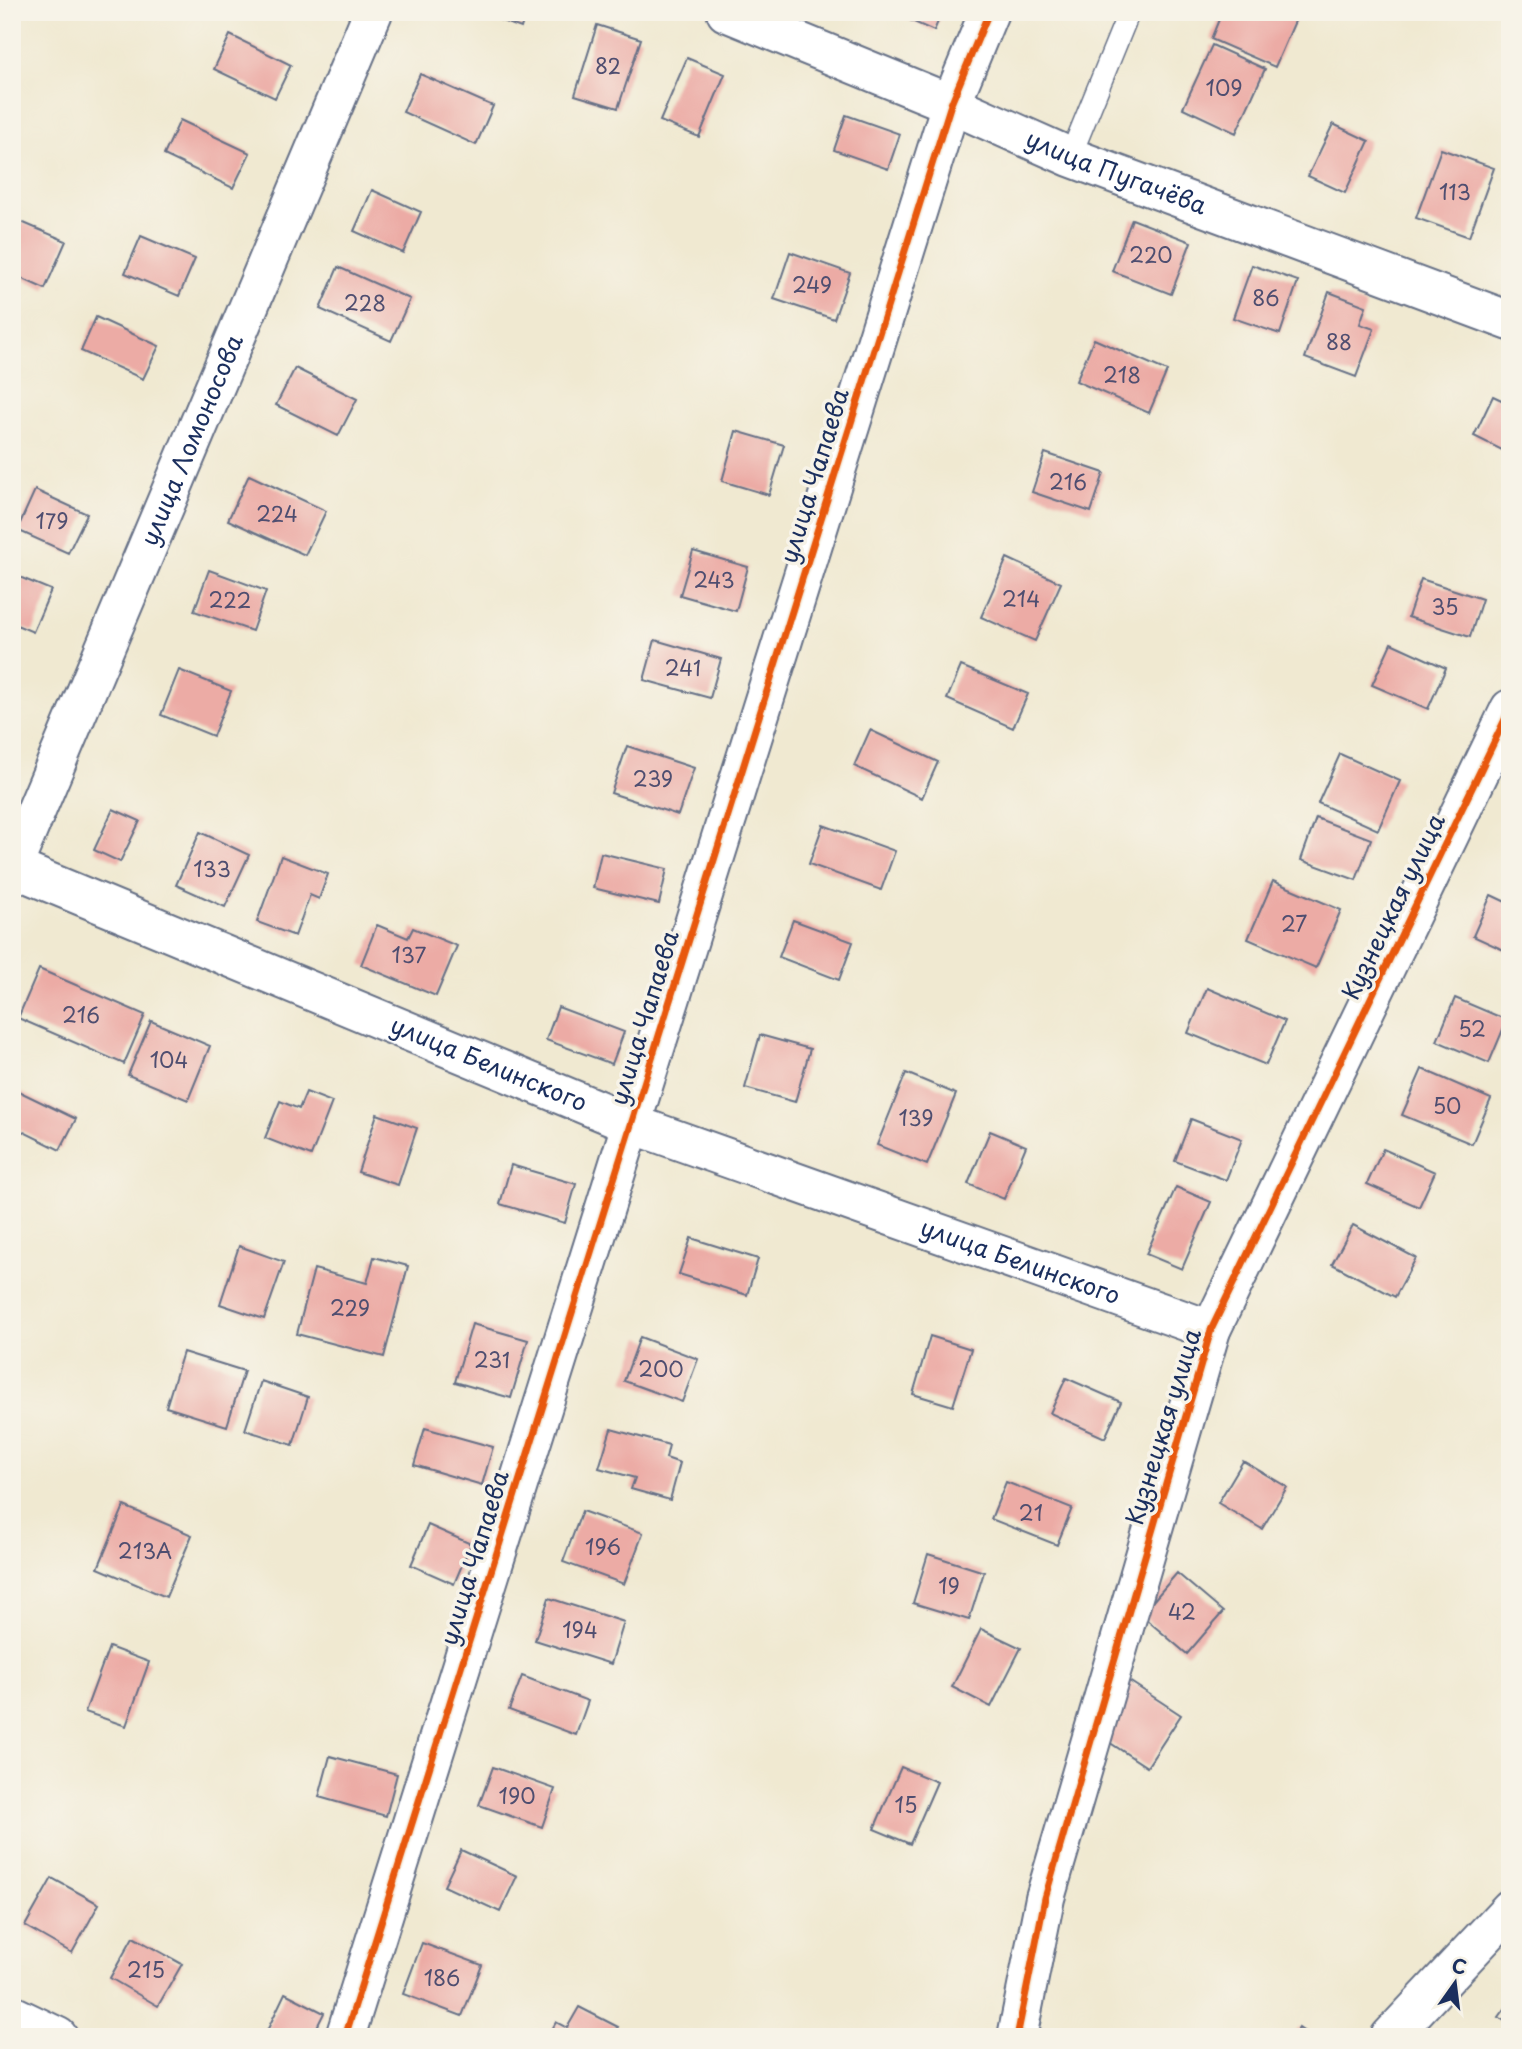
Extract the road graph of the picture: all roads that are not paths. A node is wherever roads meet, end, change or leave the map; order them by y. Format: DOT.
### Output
graph roads {
  1 [pos="373,12"];
  2 [pos="726,12"];
  3 [pos="989,12"];
  4 [pos="1129,12"];
  5 [pos="951,104"];
  6 [pos="1070,157"];
  7 [pos="1510,321"];
  8 [pos="1510,709"];
  9 [pos="12,867"];
  10 [pos="632,1124"];
  11 [pos="1211,1330"];
  12 [pos="1510,1909"];
  13 [pos="12,2015"];
  14 [pos="58,2037"];
  15 [pos="345,2037"];
  16 [pos="1017,2037"];
  17 [pos="1390,2037"];
  1 -- 9 [label="street, улица Ломоносова"];
  2 -- 5 [label="street, улица Пугачёва"];
  3 -- 5 [label="street, улица Чапаева"];
  4 -- 6 [label="lane"];
  5 -- 6 [label="street, улица Пугачёва"];
  5 -- 10 [label="street, улица Чапаева"];
  6 -- 7 [label="street, улица Пугачёва"];
  8 -- 11 [label="street, Кузнецкая улица"];
  9 -- 10 [label="street, улица Белинского"];
  10 -- 11 [label="street, улица Белинского"];
  10 -- 15 [label="street, улица Чапаева"];
  11 -- 16 [label="street, Кузнецкая улица"];
  12 -- 17 [label="street"];
  13 -- 14 [label="street"];
}
